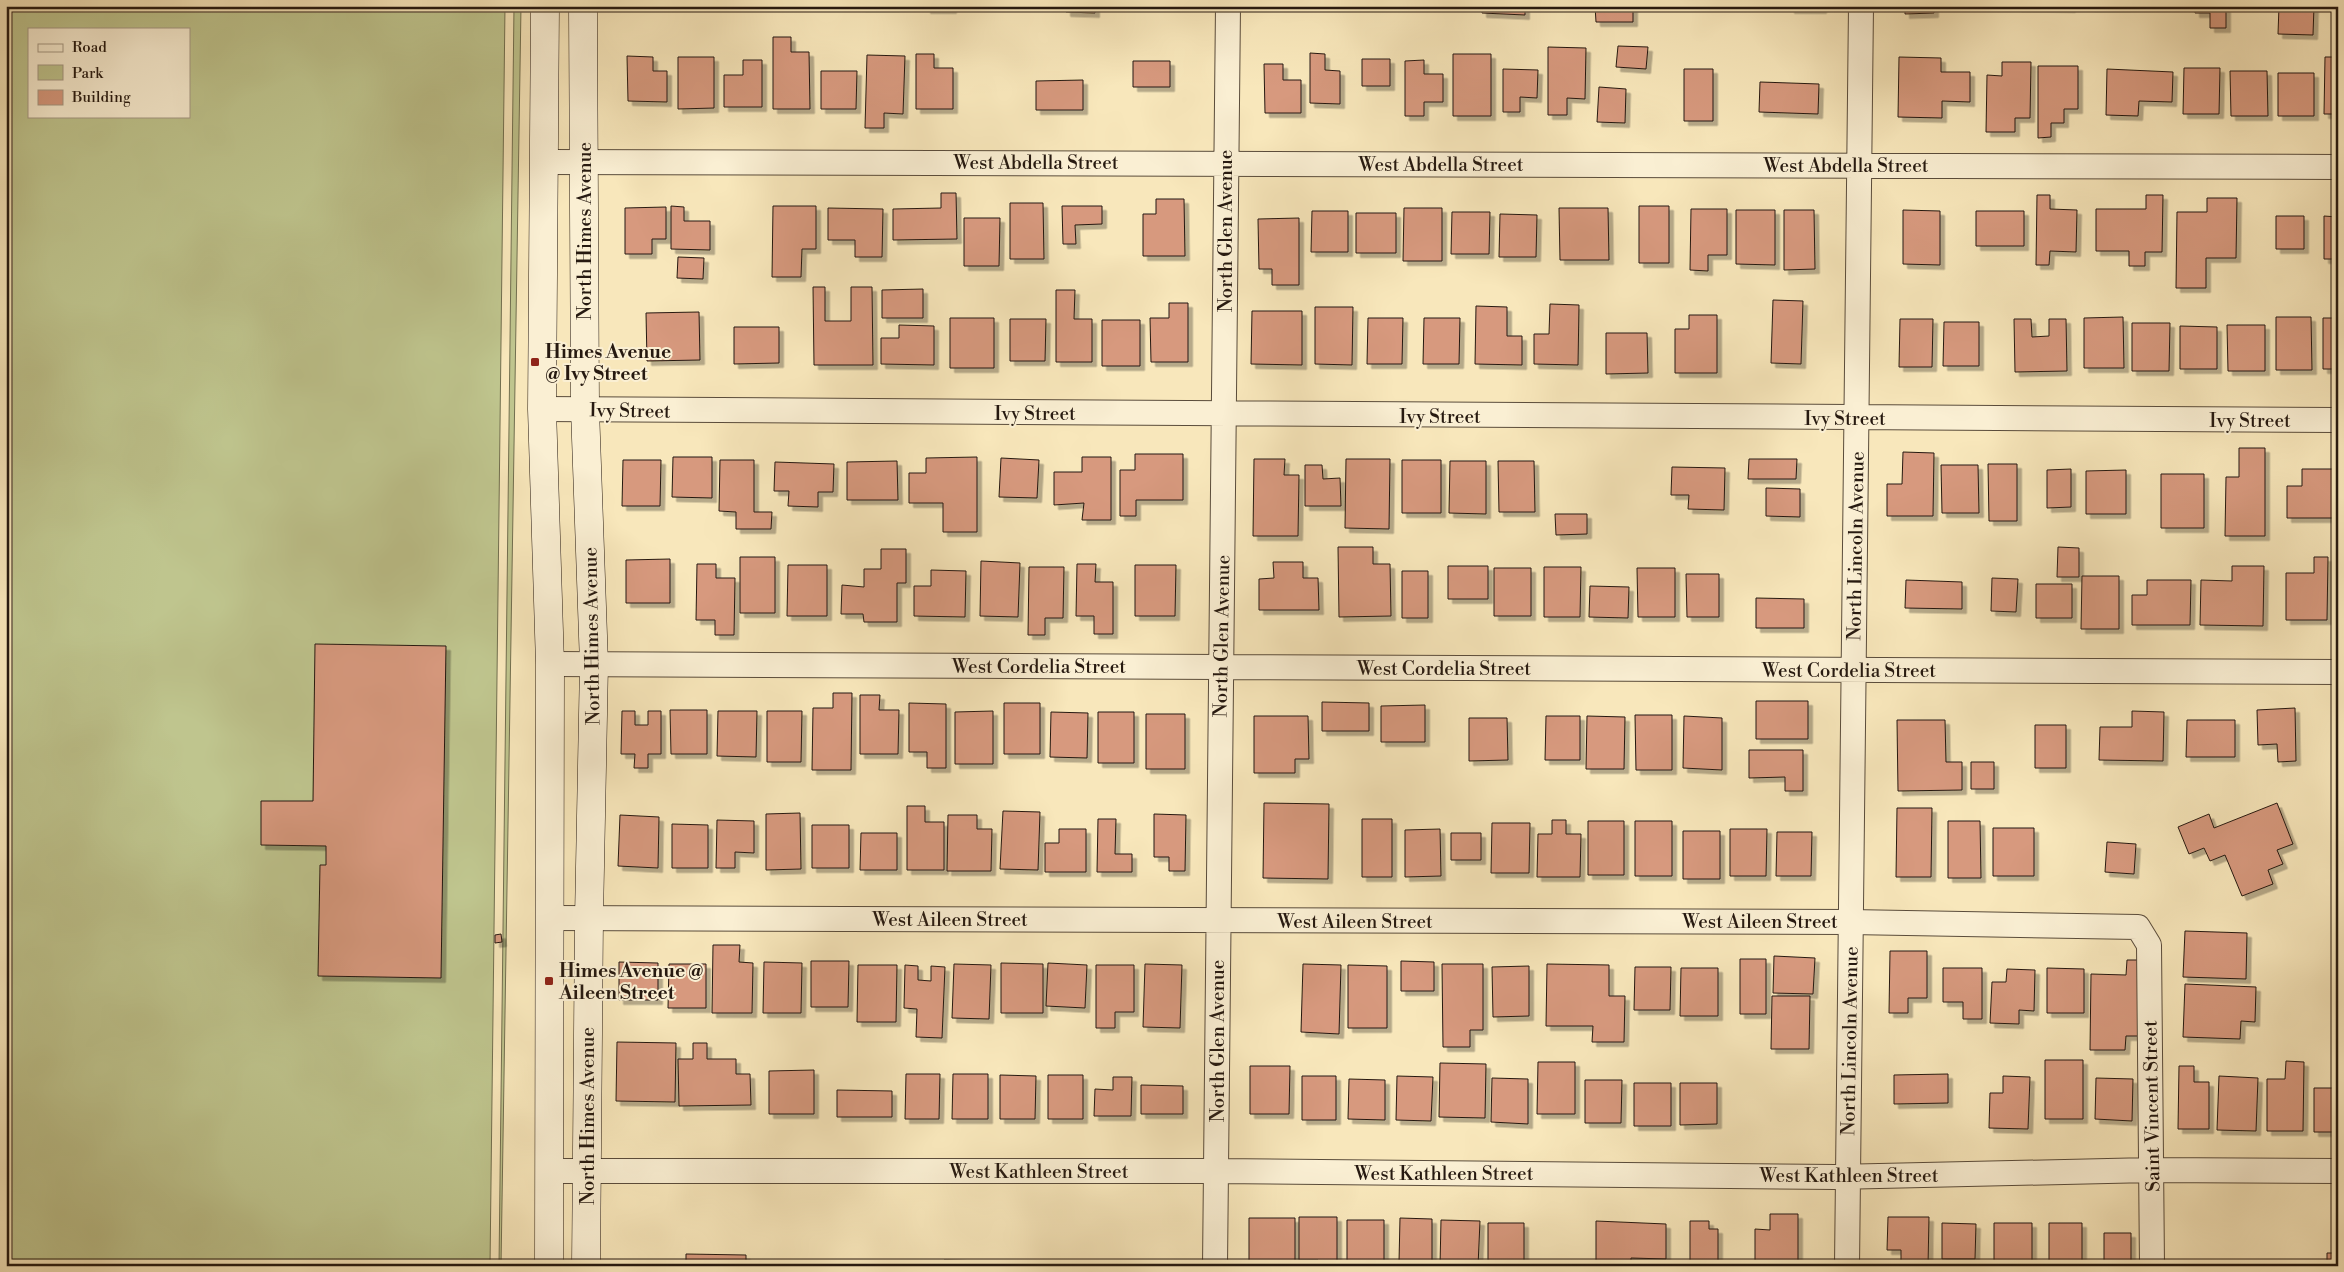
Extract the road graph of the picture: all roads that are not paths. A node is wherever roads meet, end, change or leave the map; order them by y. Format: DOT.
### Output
graph roads {
  1 [pos="1228,6"];
  2 [pos="1861,6"];
  3 [pos="545,9"];
  4 [pos="583,9"];
  5 [pos="545,162"];
  6 [pos="583,162"];
  7 [pos="1226,163"];
  8 [pos="1860,165"];
  9 [pos="2338,167"];
  10 [pos="542,409"];
  11 [pos="585,409"];
  12 [pos="1224,414"];
  13 [pos="1857,418"];
  14 [pos="2338,420"];
  15 [pos="550,664"];
  16 [pos="594,664"];
  17 [pos="1221,667"];
  18 [pos="1852,670"];
  19 [pos="2338,672"];
  20 [pos="551,918"];
  21 [pos="589,918"];
  22 [pos="1218,920"];
  23 [pos="1850,922"];
  24 [pos="2149,946"];
  25 [pos="2152,1170"];
  26 [pos="550,1171"];
  27 [pos="587,1171"];
  28 [pos="2338,1171"];
  29 [pos="1216,1172"];
  30 [pos="1848,1177"];
  31 [pos="549,1266"];
  32 [pos="586,1266"];
  33 [pos="1215,1266"];
  34 [pos="1847,1266"];
  35 [pos="2152,1266"];
  1 -- 7 [label="street, North Glen Avenue"];
  2 -- 8 [label="street, North Lincoln Avenue"];
  3 -- 4 [label="street"];
  3 -- 5 [label="street, North Himes Avenue"];
  4 -- 6 [label="street, North Himes Avenue"];
  5 -- 6 [label="street, West Abdella Street"];
  5 -- 10 [label="street, North Himes Avenue"];
  6 -- 7 [label="street, West Abdella Street"];
  6 -- 11 [label="street, North Himes Avenue"];
  7 -- 8 [label="street, West Abdella Street"];
  7 -- 12 [label="street, North Glen Avenue"];
  8 -- 9 [label="street, West Abdella Street"];
  8 -- 13 [label="street, North Lincoln Avenue"];
  10 -- 11 [label="street, Ivy Street"];
  10 -- 15 [label="street, North Himes Avenue"];
  11 -- 12 [label="street, Ivy Street"];
  11 -- 16 [label="street, North Himes Avenue"];
  12 -- 13 [label="street, Ivy Street"];
  12 -- 17 [label="street, North Glen Avenue"];
  13 -- 14 [label="street, Ivy Street"];
  13 -- 18 [label="street, North Lincoln Avenue"];
  15 -- 16 [label="street, West Cordelia Street"];
  15 -- 20 [label="street, North Himes Avenue"];
  16 -- 17 [label="street, West Cordelia Street"];
  16 -- 21 [label="street, North Himes Avenue"];
  17 -- 18 [label="street, West Cordelia Street"];
  17 -- 22 [label="street, North Glen Avenue"];
  18 -- 19 [label="street, West Cordelia Street"];
  18 -- 23 [label="street, North Lincoln Avenue"];
  20 -- 21 [label="street, West Aileen Street"];
  20 -- 26 [label="street, North Himes Avenue"];
  21 -- 22 [label="street, West Aileen Street"];
  21 -- 27 [label="street, North Himes Avenue"];
  22 -- 23 [label="street, West Aileen Street"];
  22 -- 29 [label="street, North Glen Avenue"];
  23 -- 24 [label="street, West Aileen Street"];
  23 -- 30 [label="street, North Lincoln Avenue"];
  24 -- 25 [label="street, Saint Vincent Street"];
  25 -- 28 [label="street, West Kathleen Street"];
  25 -- 30 [label="street, West Kathleen Street"];
  25 -- 35 [label="street, Saint Vincent Street"];
  26 -- 27 [label="street, West Kathleen Street"];
  26 -- 31 [label="street, North Himes Avenue"];
  27 -- 29 [label="street, West Kathleen Street"];
  27 -- 32 [label="street, North Himes Avenue"];
  29 -- 30 [label="street, West Kathleen Street"];
  29 -- 33 [label="street, North Glen Avenue"];
  30 -- 34 [label="street, North Lincoln Avenue"];
}
